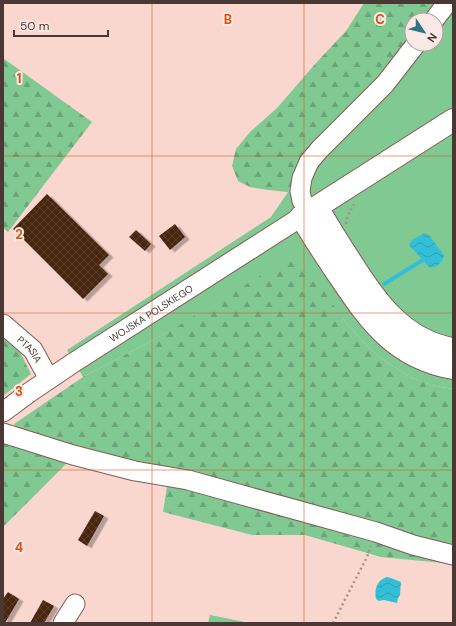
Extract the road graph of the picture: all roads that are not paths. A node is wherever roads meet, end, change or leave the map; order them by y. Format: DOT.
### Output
graph roads {
  1 [pos="447,3"];
  2 [pos="440,12"];
  3 [pos="410,52"];
  4 [pos="453,120"];
  5 [pos="309,212"];
  6 [pos="3,324"];
  7 [pos="453,349"];
  8 [pos="453,368"];
  9 [pos="49,379"];
  10 [pos="3,412"];
  11 [pos="3,433"];
  12 [pos="453,555"];
  13 [pos="75,604"];
  14 [pos="64,623"];
  1 -- 2 [label="street"];
  3 -- 5 [label="street"];
  4 -- 5 [label="main road"];
  5 -- 7 [label="main road"];
  5 -- 8 [label="main road"];
  5 -- 9 [label="street, WOJSKA POLSKIEGO"];
  6 -- 9 [label="street, PTASIA"];
  9 -- 10 [label="street, WOJSKA POLSKIEGO"];
  11 -- 12 [label="street"];
  13 -- 14 [label="street"];
}
